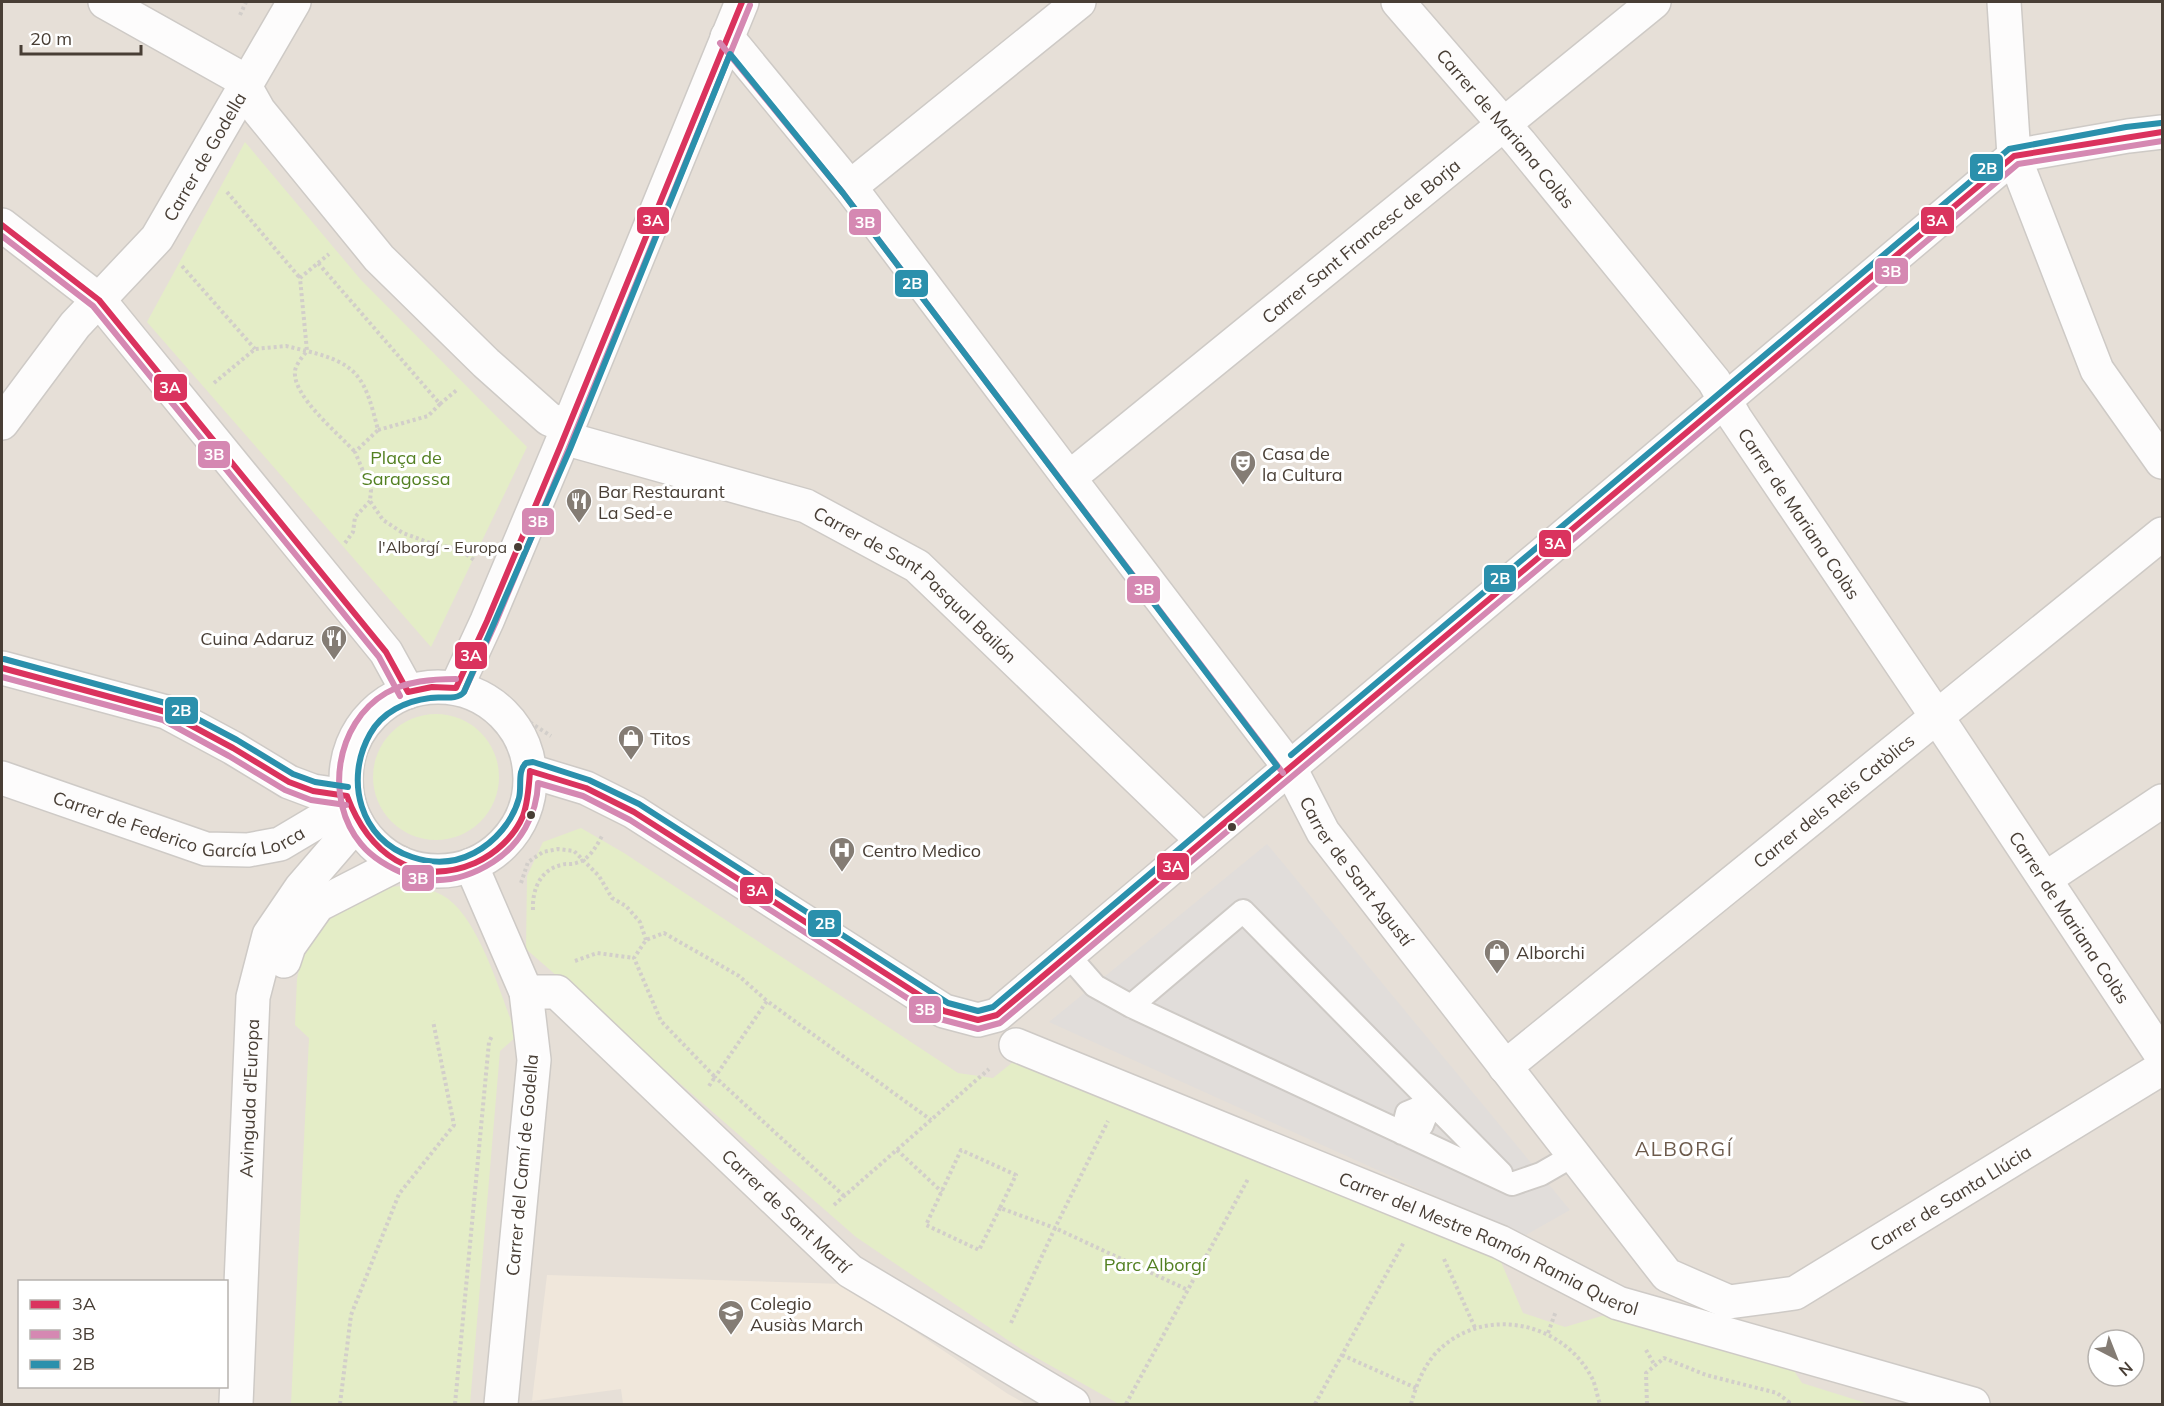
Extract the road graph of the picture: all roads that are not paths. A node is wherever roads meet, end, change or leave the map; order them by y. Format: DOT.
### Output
graph roads {
  1 [pos="105,2"];
  2 [pos="294,2"];
  3 [pos="742,2"];
  4 [pos="1079,2"];
  5 [pos="1398,2"];
  6 [pos="1654,2"];
  7 [pos="2004,2"];
  8 [pos="727,37"];
  9 [pos="245,86"];
  10 [pos="1503,124"];
  11 [pos="2163,132"];
  12 [pos="2014,156"];
  13 [pos="850,187"];
  14 [pos="2,225"];
  15 [pos="99,300"];
  16 [pos="1726,400"];
  17 [pos="2,423"];
  18 [pos="566,432"];
  19 [pos="2163,462"];
  20 [pos="1069,478"];
  21 [pos="2163,534"];
  22 [pos="2,668"];
  23 [pos="472,686"];
  24 [pos="408,692"];
  25 [pos="1937,717"];
  26 [pos="1290,768"];
  27 [pos="530,771"];
  28 [pos="2,778"];
  29 [pos="2163,801"];
  30 [pos="351,807"];
  31 [pos="1203,841"];
  32 [pos="400,863"];
  33 [pos="471,865"];
  34 [pos="2044,879"];
  35 [pos="1068,955"];
  36 [pos="526,992"];
  37 [pos="1131,1006"];
  38 [pos="1017,1045"];
  39 [pos="2163,1056"];
  40 [pos="1505,1067"];
  41 [pos="2163,1068"];
  42 [pos="1431,1103"];
  43 [pos="1402,1133"];
  44 [pos="1574,1155"];
  45 [pos="1512,1184"];
  46 [pos="1729,1302"];
  47 [pos="236,1404"];
  48 [pos="257,1404"];
  49 [pos="501,1404"];
  50 [pos="1073,1404"];
  51 [pos="1973,1404"];
  1 -- 9 [label="street"];
  2 -- 9 [label="street, Carrer de Godella"];
  3 -- 8 [label="street"];
  4 -- 13 [label="street"];
  5 -- 10 [label="street, Carrer de Mariana Colàs"];
  6 -- 10 [label="street, Carrer Sant Francesc de Borja"];
  7 -- 12 [label="street"];
  8 -- 13 [label="street, Carrer de Sant Agustí"];
  8 -- 18 [label="street"];
  9 -- 15 [label="street, Carrer de Godella"];
  9 -- 18 [label="street"];
  10 -- 16 [label="street, Carrer de Mariana Colàs"];
  10 -- 20 [label="street, Carrer Sant Francesc de Borja"];
  11 -- 12 [label="street"];
  12 -- 16 [label="street"];
  12 -- 19 [label="street"];
  13 -- 20 [label="street, Carrer de Sant Agustí"];
  14 -- 15 [label="street"];
  15 -- 17 [label="street, Carrer de Godella"];
  15 -- 24 [label="street"];
  16 -- 25 [label="street, Carrer de Mariana Colàs"];
  16 -- 26 [label="street"];
  18 -- 23 [label="street"];
  18 -- 31 [label="street, Carrer de Sant Pasqual Bailón"];
  20 -- 26 [label="street, Carrer de Sant Agustí"];
  21 -- 25 [label="street, Carrer dels Reis Catòlics"];
  22 -- 30 [label="street, Carrer de Federico García Lorca"];
  23 -- 24 [label="street"];
  23 -- 27 [label="street"];
  24 -- 30 [label="street"];
  25 -- 34 [label="street, Carrer de Mariana Colàs"];
  25 -- 40 [label="street, Carrer dels Reis Catòlics"];
  26 -- 31 [label="street"];
  26 -- 40 [label="street, Carrer de Sant Agustí"];
  27 -- 33 [label="street"];
  27 -- 35 [label="street"];
  28 -- 30 [label="street, Carrer de Federico García Lorca"];
  29 -- 34 [label="street"];
  30 -- 32 [label="street"];
  30 -- 47 [label="street, Avinguda d'Europa"];
  31 -- 35 [label="street"];
  32 -- 33 [label="street"];
  32 -- 48 [label="street, Avinguda d'Europa"];
  33 -- 36 [label="street, Carrer del Camí de Godella"];
  34 -- 39 [label="street, Carrer de Mariana Colàs"];
  35 -- 37 [label="lane"];
  36 -- 49 [label="street, Carrer del Camí de Godella"];
  36 -- 50 [label="street, Carrer de Sant Martí"];
  37 -- 42 [label="lane"];
  37 -- 43 [label="lane"];
  38 -- 51 [label="street, Carrer del Mestre Ramón Ramia Querol"];
  40 -- 44 [label="street, Carrer de Sant Agustí"];
  41 -- 46 [label="street, Carrer de Santa Llúcia"];
  42 -- 43 [label="lane"];
  42 -- 45 [label="lane"];
  43 -- 45 [label="lane"];
  44 -- 45 [label="lane"];
  44 -- 46 [label="street, Carrer de Sant Agustí"];
}
